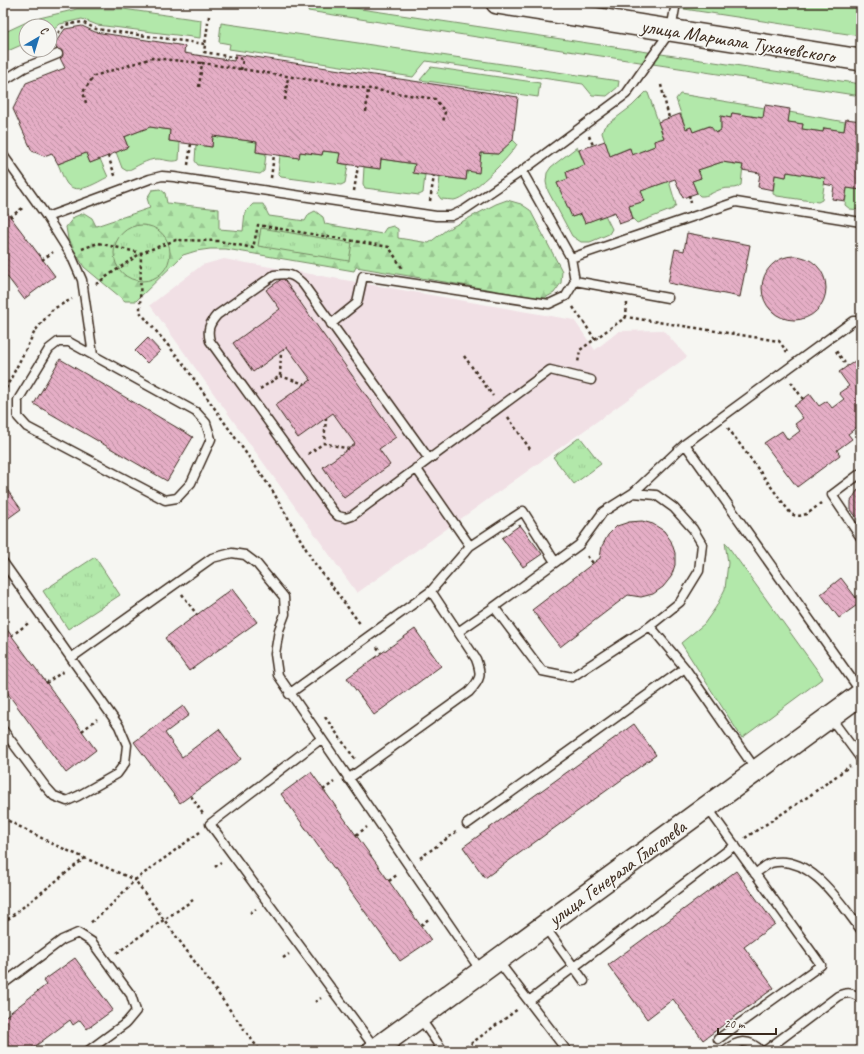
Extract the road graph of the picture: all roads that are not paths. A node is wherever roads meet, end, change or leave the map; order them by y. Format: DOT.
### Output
graph roads {
  1 [pos="497,3"];
  2 [pos="676,3"];
  3 [pos="671,30"];
  4 [pos="48,58"];
  5 [pos="861,60"];
  6 [pos="3,81"];
  7 [pos="3,155"];
  8 [pos="522,171"];
  9 [pos="47,217"];
  10 [pos="861,222"];
  11 [pos="571,258"];
  12 [pos="575,281"];
  13 [pos="668,298"];
  14 [pos="861,322"];
  15 [pos="331,324"];
  16 [pos="93,355"];
  17 [pos="591,380"];
  18 [pos="685,444"];
  19 [pos="429,459"];
  20 [pos="416,468"];
  21 [pos="861,473"];
  22 [pos="633,493"];
  23 [pos="861,538"];
  24 [pos="470,546"];
  25 [pos="3,562"];
  26 [pos="555,562"];
  27 [pos="431,591"];
  28 [pos="494,607"];
  29 [pos="650,626"];
  30 [pos="458,632"];
  31 [pos="73,660"];
  32 [pos="685,668"];
  33 [pos="861,693"];
  34 [pos="289,694"];
  35 [pos="830,717"];
  36 [pos="3,730"];
  37 [pos="321,739"];
  38 [pos="861,758"];
  39 [pos="757,770"];
  40 [pos="348,779"];
  41 [pos="707,807"];
  42 [pos="467,824"];
  43 [pos="735,845"];
  44 [pos="756,874"];
  45 [pos="544,926"];
  46 [pos="861,930"];
  47 [pos="490,966"];
  48 [pos="574,967"];
  49 [pos="584,981"];
  50 [pos="3,984"];
  51 [pos="861,999"];
  52 [pos="529,1001"];
  53 [pos="420,1017"];
  54 [pos="718,1039"];
  55 [pos="375,1050"];
  56 [pos="88,1051"];
  57 [pos="443,1051"];
  58 [pos="567,1051"];
  59 [pos="724,1051"];
  60 [pos="761,1051"];
  61 [pos="765,1051"];
  1 -- 3 [label="street, улица Маршала Тухачевского"];
  2 -- 3 [label="lane"];
  3 -- 5 [label="street, улица Маршала Тухачевского"];
  3 -- 8 [label="lane"];
  4 -- 6 [label="lane"];
  7 -- 9 [label="lane"];
  8 -- 9 [label="lane"];
  8 -- 11 [label="lane"];
  9 -- 16 [label="lane"];
  10 -- 11 [label="lane"];
  11 -- 12 [label="lane"];
  12 -- 13 [label="lane"];
  12 -- 15 [label="lane"];
  14 -- 18 [label="lane"];
  15 -- 19 [label="lane"];
  15 -- 20 [label="lane"];
  16 -- 16 [label="lane"];
  17 -- 19 [label="lane"];
  18 -- 22 [label="lane"];
  18 -- 33 [label="lane"];
  19 -- 20 [label="lane"];
  20 -- 24 [label="lane"];
  21 -- 23 [label="lane"];
  22 -- 26 [label="lane"];
  22 -- 29 [label="lane"];
  24 -- 26 [label="lane"];
  24 -- 27 [label="lane"];
  25 -- 31 [label="lane"];
  26 -- 28 [label="lane"];
  27 -- 30 [label="lane"];
  27 -- 34 [label="lane"];
  28 -- 29 [label="lane"];
  28 -- 30 [label="lane"];
  29 -- 32 [label="lane"];
  30 -- 40 [label="lane"];
  31 -- 34 [label="lane"];
  31 -- 36 [label="lane"];
  32 -- 39 [label="lane"];
  32 -- 42 [label="lane"];
  33 -- 35 [label="street, улица Генерала Глаголева"];
  34 -- 37 [label="lane"];
  35 -- 38 [label="lane"];
  35 -- 39 [label="street, улица Генерала Глаголева"];
  37 -- 40 [label="lane"];
  37 -- 55 [label="lane"];
  39 -- 41 [label="street, улица Генерала Глаголева"];
  40 -- 47 [label="lane"];
  41 -- 43 [label="lane"];
  41 -- 45 [label="street, улица Генерала Глаголева"];
  43 -- 44 [label="lane"];
  43 -- 48 [label="lane"];
  44 -- 46 [label="lane"];
  44 -- 54 [label="lane"];
  45 -- 47 [label="street, улица Генерала Глаголева"];
  45 -- 48 [label="lane"];
  47 -- 52 [label="lane"];
  47 -- 53 [label="street, улица Генерала Глаголева"];
  48 -- 49 [label="lane"];
  48 -- 52 [label="lane"];
  50 -- 56 [label="lane"];
  51 -- 61 [label="lane"];
  52 -- 58 [label="lane"];
  53 -- 55 [label="street, улица Генерала Глаголева"];
  53 -- 57 [label="lane"];
  59 -- 60 [label="lane"];
}
